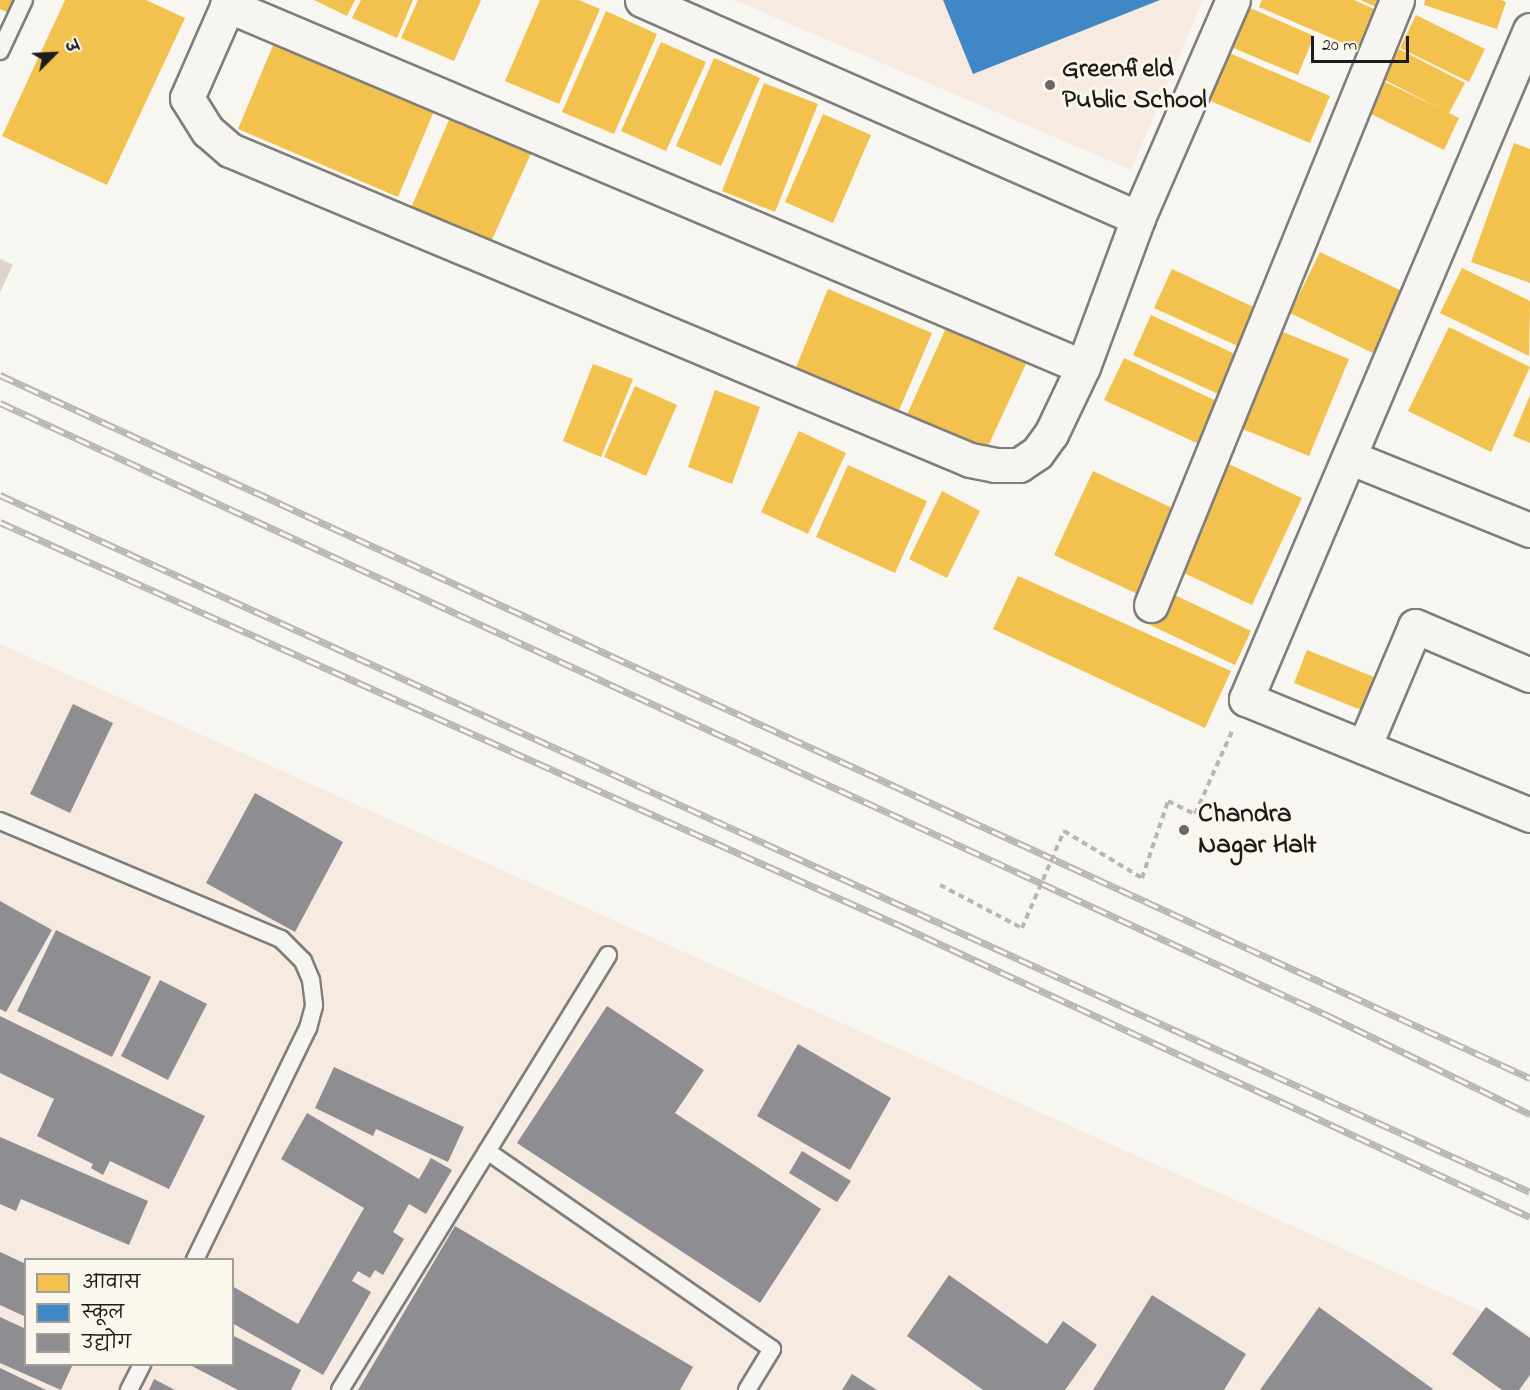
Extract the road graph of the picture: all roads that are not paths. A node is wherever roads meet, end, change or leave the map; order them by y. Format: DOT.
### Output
graph roads {
  1 [pos="24,0"];
  2 [pos="1233,0"];
  3 [pos="1397,0"];
  4 [pos="645,1"];
  5 [pos="228,3"];
  6 [pos="1530,30"];
  7 [pos="0,51"];
  8 [pos="1138,218"];
  9 [pos="1083,367"];
  10 [pos="1349,457"];
  11 [pos="1530,530"];
  12 [pos="1151,605"];
  13 [pos="1530,675"];
  14 [pos="1364,747"];
  15 [pos="1530,815"];
  16 [pos="0,821"];
  17 [pos="608,955"];
  18 [pos="487,1151"];
  19 [pos="196,1258"];
  20 [pos="141,1366"];
  21 [pos="129,1390"];
  22 [pos="340,1390"];
  23 [pos="747,1390"];
  1 -- 7 [label="lane"];
  2 -- 8 [label="street"];
  3 -- 12 [label="street"];
  4 -- 8 [label="street"];
  5 -- 9 [label="street"];
  5 -- 9 [label="street"];
  6 -- 10 [label="street"];
  8 -- 9 [label="street"];
  10 -- 11 [label="street"];
  10 -- 14 [label="street"];
  13 -- 14 [label="street"];
  14 -- 15 [label="street"];
  16 -- 19 [label="lane"];
  17 -- 18 [label="lane"];
  18 -- 22 [label="lane"];
  18 -- 23 [label="lane"];
  20 -- 21 [label="lane"];
}
